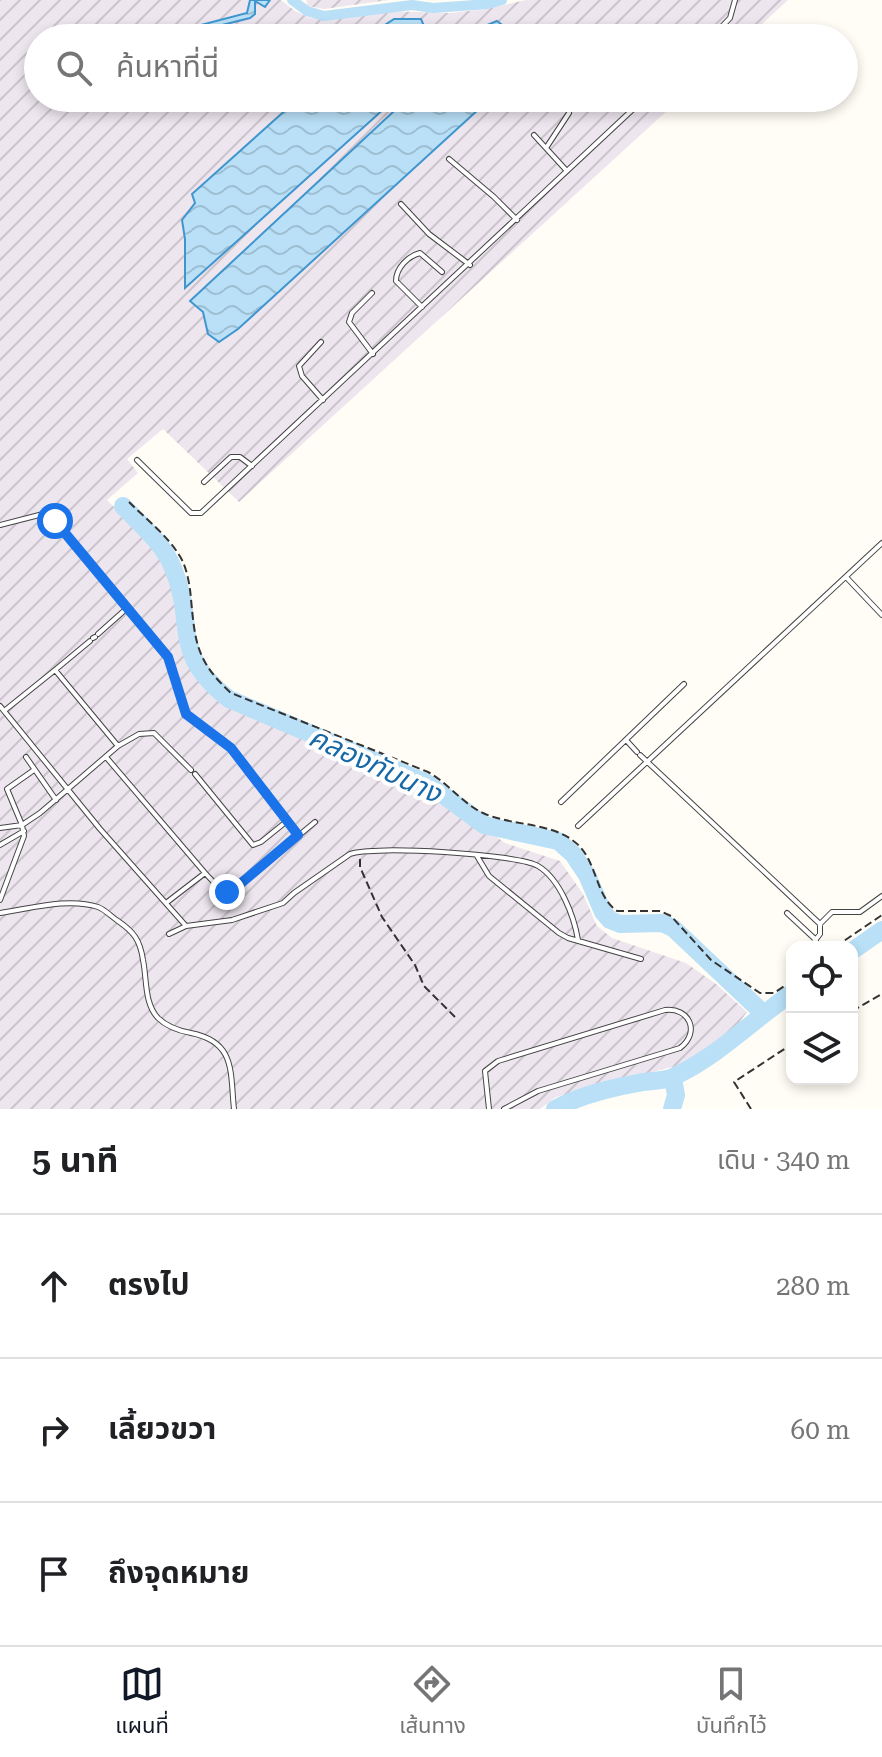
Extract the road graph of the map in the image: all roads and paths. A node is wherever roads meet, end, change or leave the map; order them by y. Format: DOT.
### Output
graph roads {
  1 [pos="735,0"];
  2 [pos="724,24"];
  3 [pos="630,112"];
  4 [pos="569,113"];
  5 [pos="534,135"];
  6 [pos="546,148"];
  7 [pos="449,159"];
  8 [pos="566,170"];
  9 [pos="401,204"];
  10 [pos="517,220"];
  11 [pos="470,265"];
  12 [pos="442,272"];
  13 [pos="372,293"];
  14 [pos="422,307"];
  15 [pos="321,342"];
  16 [pos="373,354"];
  17 [pos="323,400"];
  18 [pos="137,460"];
  19 [pos="253,467"];
  20 [pos="204,482"];
  21 [pos="129,502"];
  22 [pos="0,525"];
  23 [pos="882,543"];
  24 [pos="846,577"];
  25 [pos="127,609"];
  26 [pos="882,615"];
  27 [pos="55,670"];
  28 [pos="684,684"];
  29 [pos="2,708"];
  30 [pos="626,740"];
  31 [pos="118,746"];
  32 [pos="26,757"];
  33 [pos="106,757"];
  34 [pos="646,762"];
  35 [pos="34,770"];
  36 [pos="68,790"];
  37 [pos="56,800"];
  38 [pos="561,802"];
  39 [pos="287,821"];
  40 [pos="315,822"];
  41 [pos="22,825"];
  42 [pos="578,826"];
  43 [pos="0,828"];
  44 [pos="24,831"];
  45 [pos="298,835"];
  46 [pos="0,845"];
  47 [pos="360,849"];
  48 [pos="477,856"];
  49 [pos="205,873"];
  50 [pos="882,896"];
  51 [pos="0,900"];
  52 [pos="165,904"];
  53 [pos="0,913"];
  54 [pos="787,913"];
  55 [pos="882,915"];
  56 [pos="820,924"];
  57 [pos="186,926"];
  58 [pos="169,934"];
  59 [pos="578,940"];
  60 [pos="816,940"];
  61 [pos="844,941"];
  62 [pos="641,959"];
  63 [pos="786,985"];
  64 [pos="882,994"];
  65 [pos="858,1008"];
  66 [pos="455,1017"];
  67 [pos="786,1048"];
  68 [pos="234,1109"];
  69 [pos="489,1109"];
  70 [pos="504,1109"];
  71 [pos="751,1109"];
  1 -- 2 [label="lane"];
  3 -- 8 [label="lane"];
  4 -- 6 [label="lane"];
  5 -- 6 [label="lane"];
  6 -- 8 [label="lane"];
  7 -- 10 [label="lane"];
  8 -- 10 [label="lane"];
  9 -- 11 [label="lane"];
  10 -- 11 [label="lane"];
  11 -- 14 [label="lane"];
  12 -- 14 [label="lane"];
  13 -- 16 [label="lane"];
  14 -- 16 [label="lane"];
  15 -- 17 [label="lane"];
  16 -- 17 [label="lane"];
  17 -- 19 [label="lane"];
  18 -- 19 [label="lane"];
  19 -- 20 [label="lane"];
  21 -- 63 [label="path"];
  22 -- 25 [label="lane"];
  23 -- 24 [label="lane"];
  24 -- 26 [label="lane"];
  24 -- 34 [label="lane"];
  25 -- 27 [label="lane"];
  25 -- 39 [label="lane"];
  27 -- 29 [label="lane"];
  27 -- 31 [label="lane"];
  28 -- 30 [label="lane"];
  29 -- 36 [label="lane"];
  30 -- 34 [label="lane"];
  30 -- 38 [label="lane"];
  31 -- 33 [label="lane"];
  31 -- 39 [label="lane"];
  32 -- 35 [label="lane"];
  33 -- 36 [label="lane"];
  33 -- 49 [label="lane"];
  34 -- 42 [label="lane"];
  34 -- 56 [label="lane"];
  35 -- 37 [label="lane"];
  35 -- 41 [label="lane"];
  36 -- 37 [label="lane"];
  36 -- 52 [label="lane"];
  37 -- 41 [label="lane"];
  39 -- 45 [label="lane"];
  40 -- 45 [label="lane"];
  41 -- 43 [label="lane"];
  41 -- 44 [label="lane"];
  44 -- 46 [label="lane"];
  44 -- 51 [label="lane"];
  45 -- 49 [label="lane"];
  47 -- 48 [label="lane"];
  47 -- 57 [label="lane"];
  47 -- 66 [label="path"];
  48 -- 59 [label="lane"];
  48 -- 59 [label="lane"];
  49 -- 52 [label="lane"];
  50 -- 56 [label="lane"];
  52 -- 57 [label="lane"];
  53 -- 68 [label="lane"];
  54 -- 60 [label="lane"];
  55 -- 61 [label="path"];
  56 -- 60 [label="lane"];
  57 -- 58 [label="lane"];
  59 -- 62 [label="lane"];
  64 -- 65 [label="path"];
  67 -- 71 [label="path"];
  69 -- 70 [label="lane"];
}
